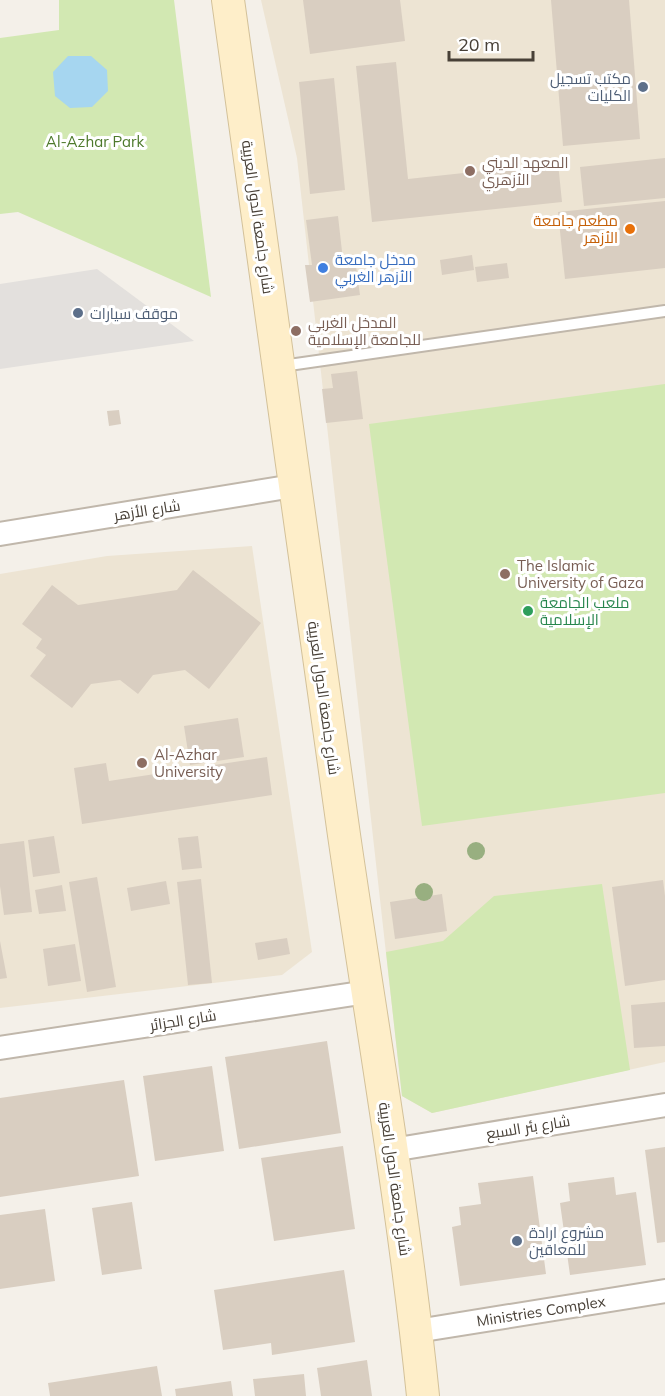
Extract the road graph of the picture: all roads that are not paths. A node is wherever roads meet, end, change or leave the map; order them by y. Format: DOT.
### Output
graph roads {
  1 [pos="228,0"];
  2 [pos="665,311"];
  3 [pos="279,366"];
  4 [pos="294,486"];
  5 [pos="0,534"];
  6 [pos="367,992"];
  7 [pos="0,1048"];
  8 [pos="665,1104"];
  9 [pos="392,1150"];
  10 [pos="665,1291"];
  11 [pos="417,1330"];
  12 [pos="423,1396"];
  1 -- 3 [label="main road, شارع جامعة الدول العربية"];
  2 -- 3 [label="lane"];
  3 -- 4 [label="main road, شارع جامعة الدول العربية"];
  4 -- 5 [label="street, شارع الأزهر"];
  4 -- 6 [label="main road, شارع جامعة الدول العربية"];
  6 -- 7 [label="street, شارع الجزائر"];
  6 -- 9 [label="main road, شارع جامعة الدول العربية"];
  8 -- 9 [label="street, شارع بئر السبع"];
  9 -- 11 [label="main road, شارع جامعة الدول العربية"];
  10 -- 11 [label="street, Ministries Complex"];
  11 -- 12 [label="main road, شارع جامعة الدول العربية"];
}
